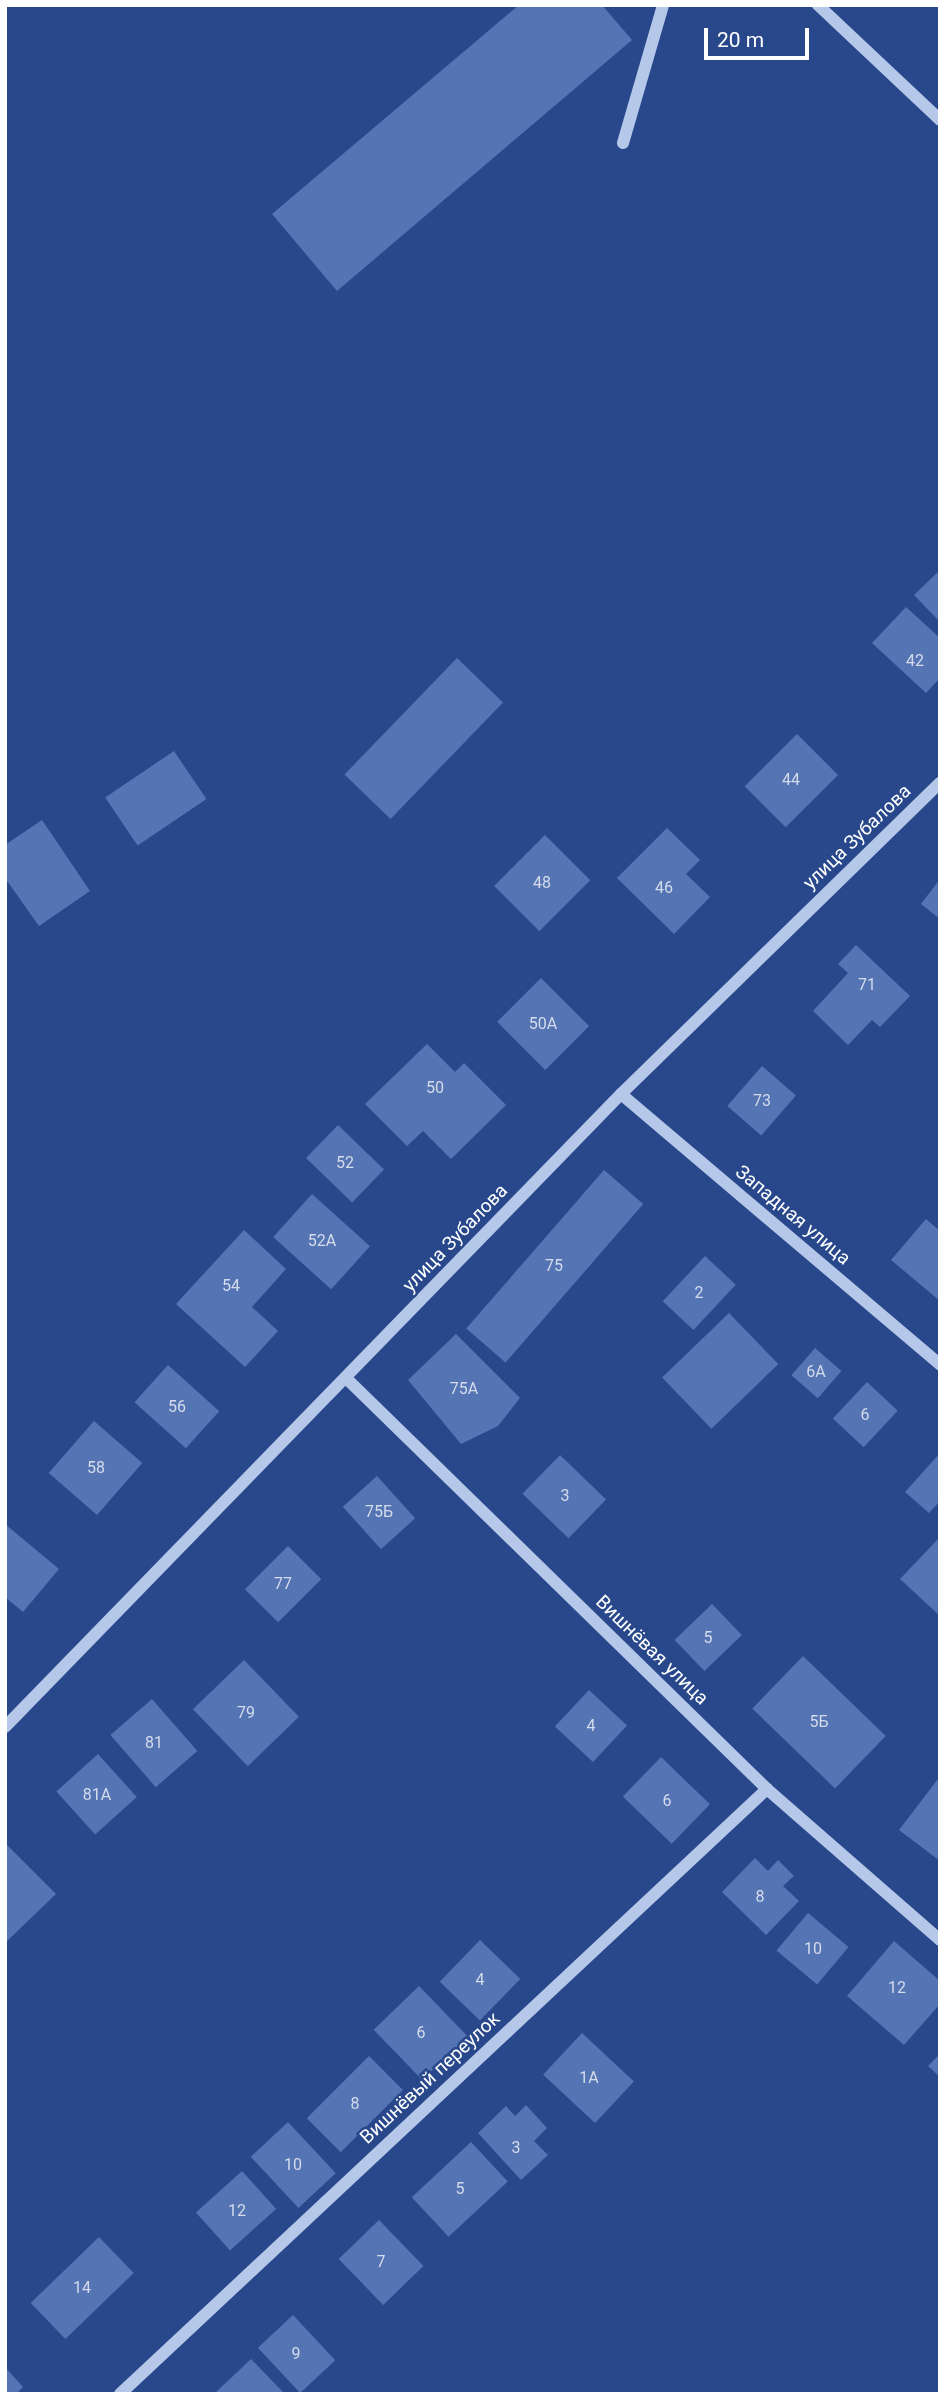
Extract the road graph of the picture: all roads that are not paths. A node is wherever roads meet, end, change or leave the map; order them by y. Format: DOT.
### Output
graph roads {
  1 [pos="663,5"];
  2 [pos="818,5"];
  3 [pos="940,120"];
  4 [pos="623,143"];
  5 [pos="940,783"];
  6 [pos="621,1094"];
  7 [pos="940,1364"];
  8 [pos="347,1379"];
  9 [pos="5,1727"];
  10 [pos="767,1789"];
  11 [pos="940,1940"];
  12 [pos="120,2394"];
  1 -- 4 [label="street"];
  2 -- 3 [label="street"];
  5 -- 6 [label="street, улица Зубалова"];
  6 -- 7 [label="street, Западная улица"];
  6 -- 8 [label="street, улица Зубалова"];
  8 -- 9 [label="street, улица Зубалова"];
  8 -- 10 [label="street, Вишнёвая улица"];
  10 -- 11 [label="street, Вишнёвая улица"];
  10 -- 12 [label="street, Вишнёвый переулок"];
}
